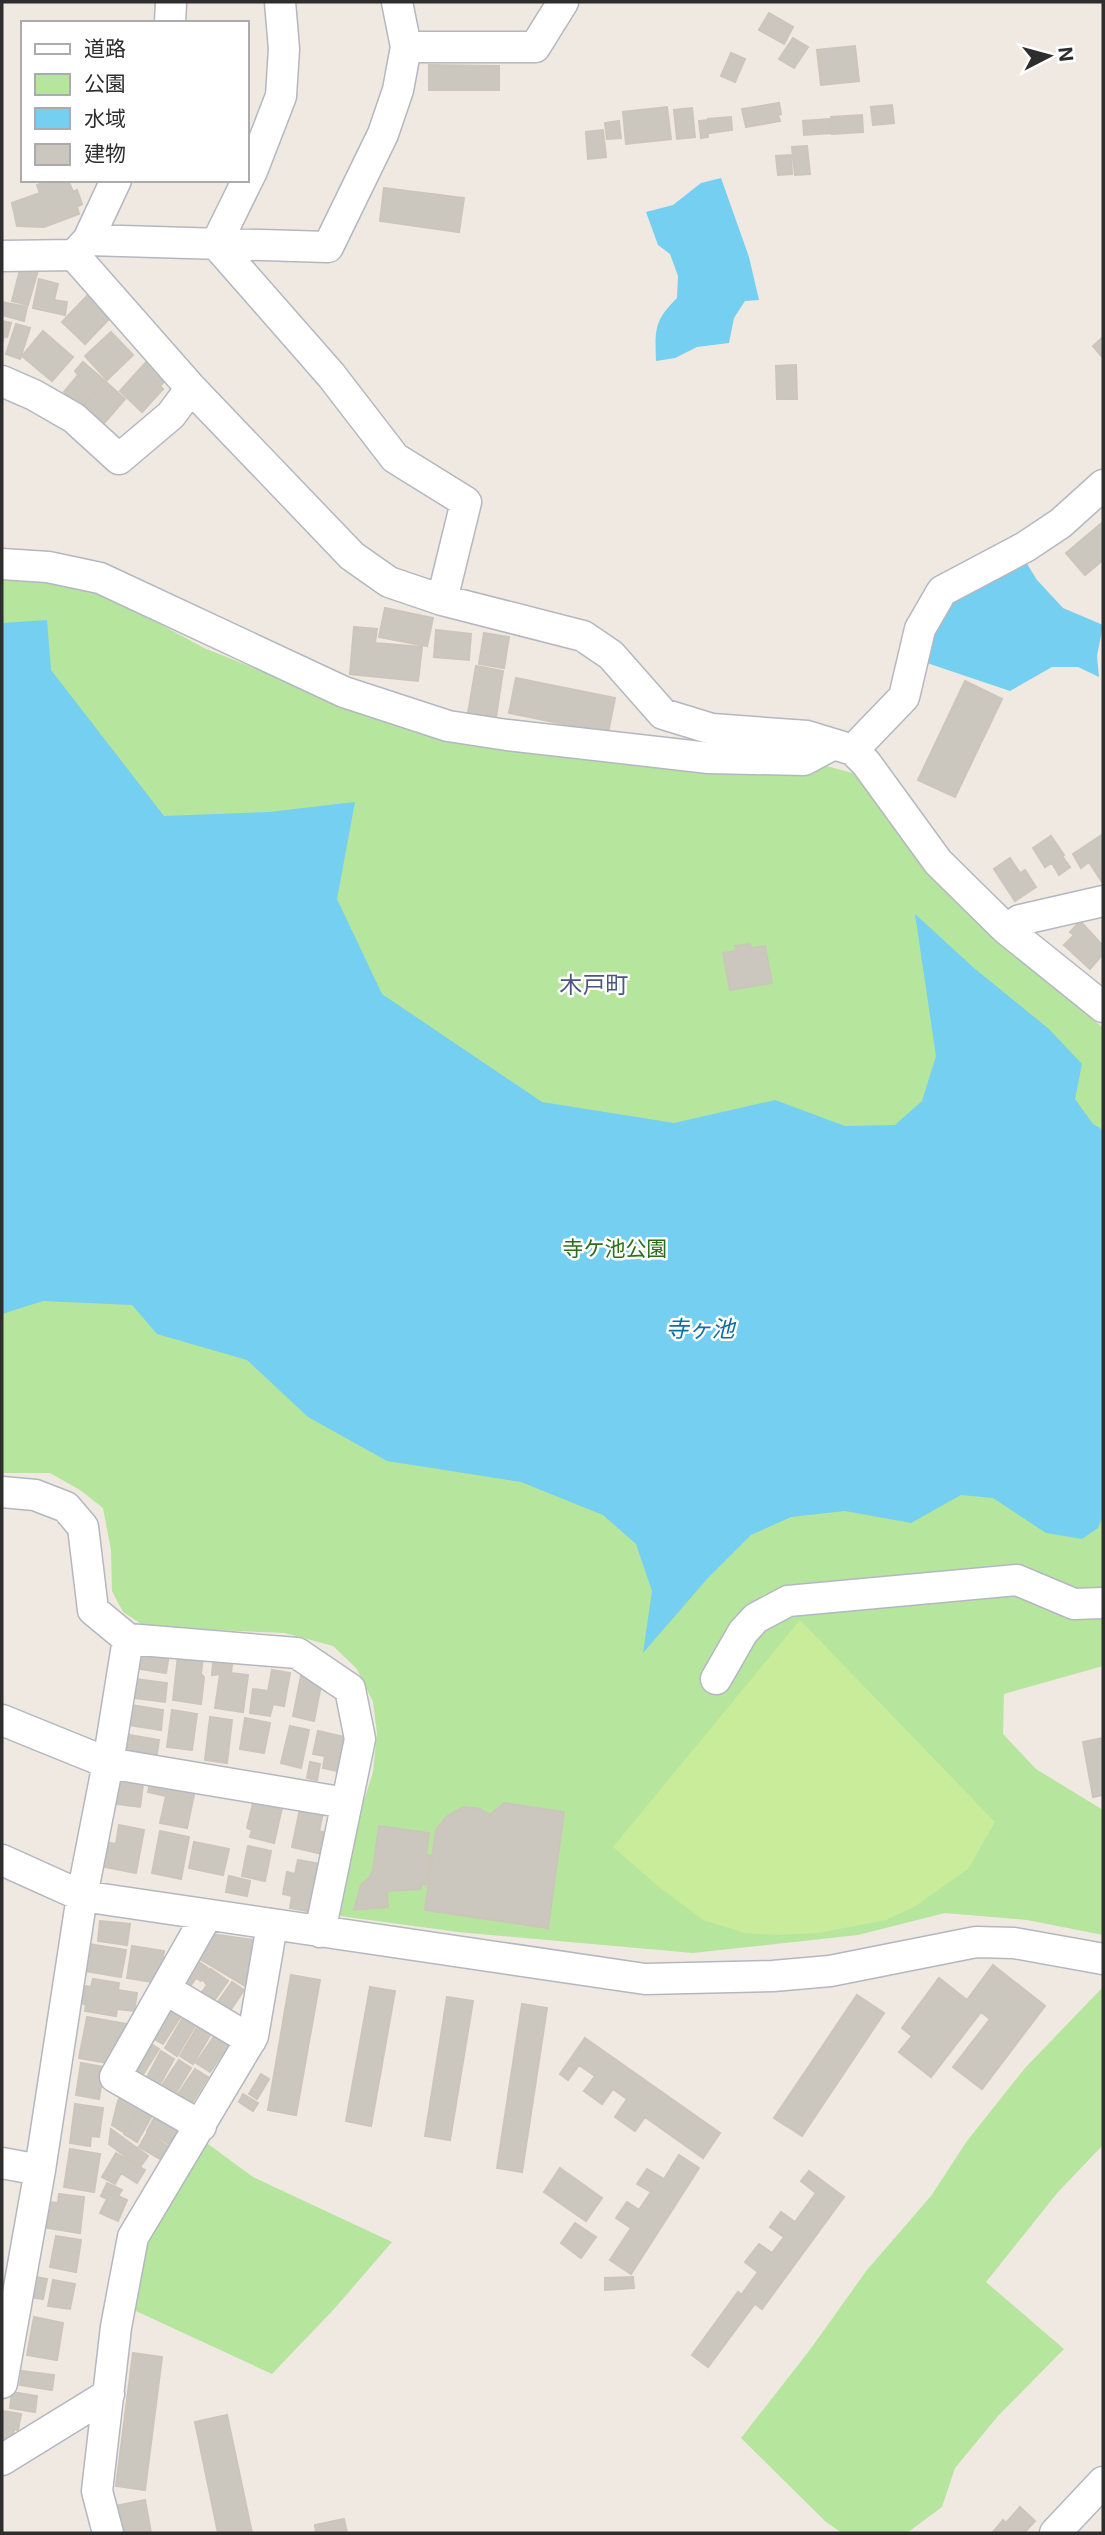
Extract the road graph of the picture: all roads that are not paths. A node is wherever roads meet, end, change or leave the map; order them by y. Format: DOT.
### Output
graph roads {
  1 [pos="171,2"];
  2 [pos="280,2"];
  3 [pos="397,2"];
  4 [pos="563,2"];
  5 [pos="170,21"];
  6 [pos="406,47"];
  7 [pos="248,180"];
  8 [pos="115,182"];
  9 [pos="247,182"];
  10 [pos="216,244"];
  11 [pos="81,247"];
  12 [pos="2,256"];
  13 [pos="2,381"];
  14 [pos="191,388"];
  15 [pos="1103,485"];
  16 [pos="2,564"];
  17 [pos="442,600"];
  18 [pos="842,748"];
  19 [pos="1103,901"];
  20 [pos="1006,929"];
  21 [pos="1103,1007"];
  22 [pos="2,1492"];
  23 [pos="1103,1603"];
  24 [pos="128,1639"];
  25 [pos="716,1679"];
  26 [pos="2,1720"];
  27 [pos="108,1763"];
  28 [pos="346,1803"];
  29 [pos="2,1860"];
  30 [pos="82,1896"];
  31 [pos="207,1915"];
  32 [pos="272,1926"];
  33 [pos="320,1932"];
  34 [pos="1103,1959"];
  35 [pos="165,1989"];
  36 [pos="251,2040"];
  37 [pos="201,2126"];
  38 [pos="2,2163"];
  39 [pos="40,2170"];
  40 [pos="10,2286"];
  41 [pos="2,2383"];
  42 [pos="108,2394"];
  43 [pos="2,2460"];
  44 [pos="1103,2482"];
  45 [pos="108,2533"];
  46 [pos="1055,2533"];
  1 -- 5 [label="street"];
  2 -- 7 [label="street"];
  3 -- 6 [label="street"];
  4 -- 6 [label="street"];
  6 -- 10 [label="street"];
  8 -- 11 [label="street"];
  9 -- 10 [label="street"];
  10 -- 11 [label="street"];
  10 -- 17 [label="street"];
  11 -- 12 [label="street"];
  11 -- 14 [label="street"];
  13 -- 14 [label="street"];
  14 -- 17 [label="street"];
  15 -- 18 [label="street"];
  16 -- 18 [label="street"];
  17 -- 18 [label="street"];
  18 -- 20 [label="street"];
  19 -- 20 [label="street"];
  20 -- 21 [label="street"];
  22 -- 24 [label="street"];
  23 -- 25 [label="street"];
  24 -- 27 [label="street"];
  24 -- 28 [label="street"];
  26 -- 27 [label="street"];
  27 -- 28 [label="street"];
  27 -- 30 [label="street"];
  28 -- 33 [label="street"];
  29 -- 30 [label="street"];
  30 -- 31 [label="street"];
  30 -- 39 [label="street"];
  31 -- 32 [label="street"];
  31 -- 35 [label="street"];
  32 -- 33 [label="street"];
  32 -- 36 [label="street"];
  33 -- 34 [label="street"];
  35 -- 36 [label="street"];
  35 -- 37 [label="street"];
  36 -- 37 [label="street"];
  37 -- 42 [label="street"];
  38 -- 39 [label="street"];
  39 -- 40 [label="street"];
  40 -- 41 [label="street"];
  42 -- 43 [label="street"];
  42 -- 45 [label="street"];
  44 -- 46 [label="street"];
}
